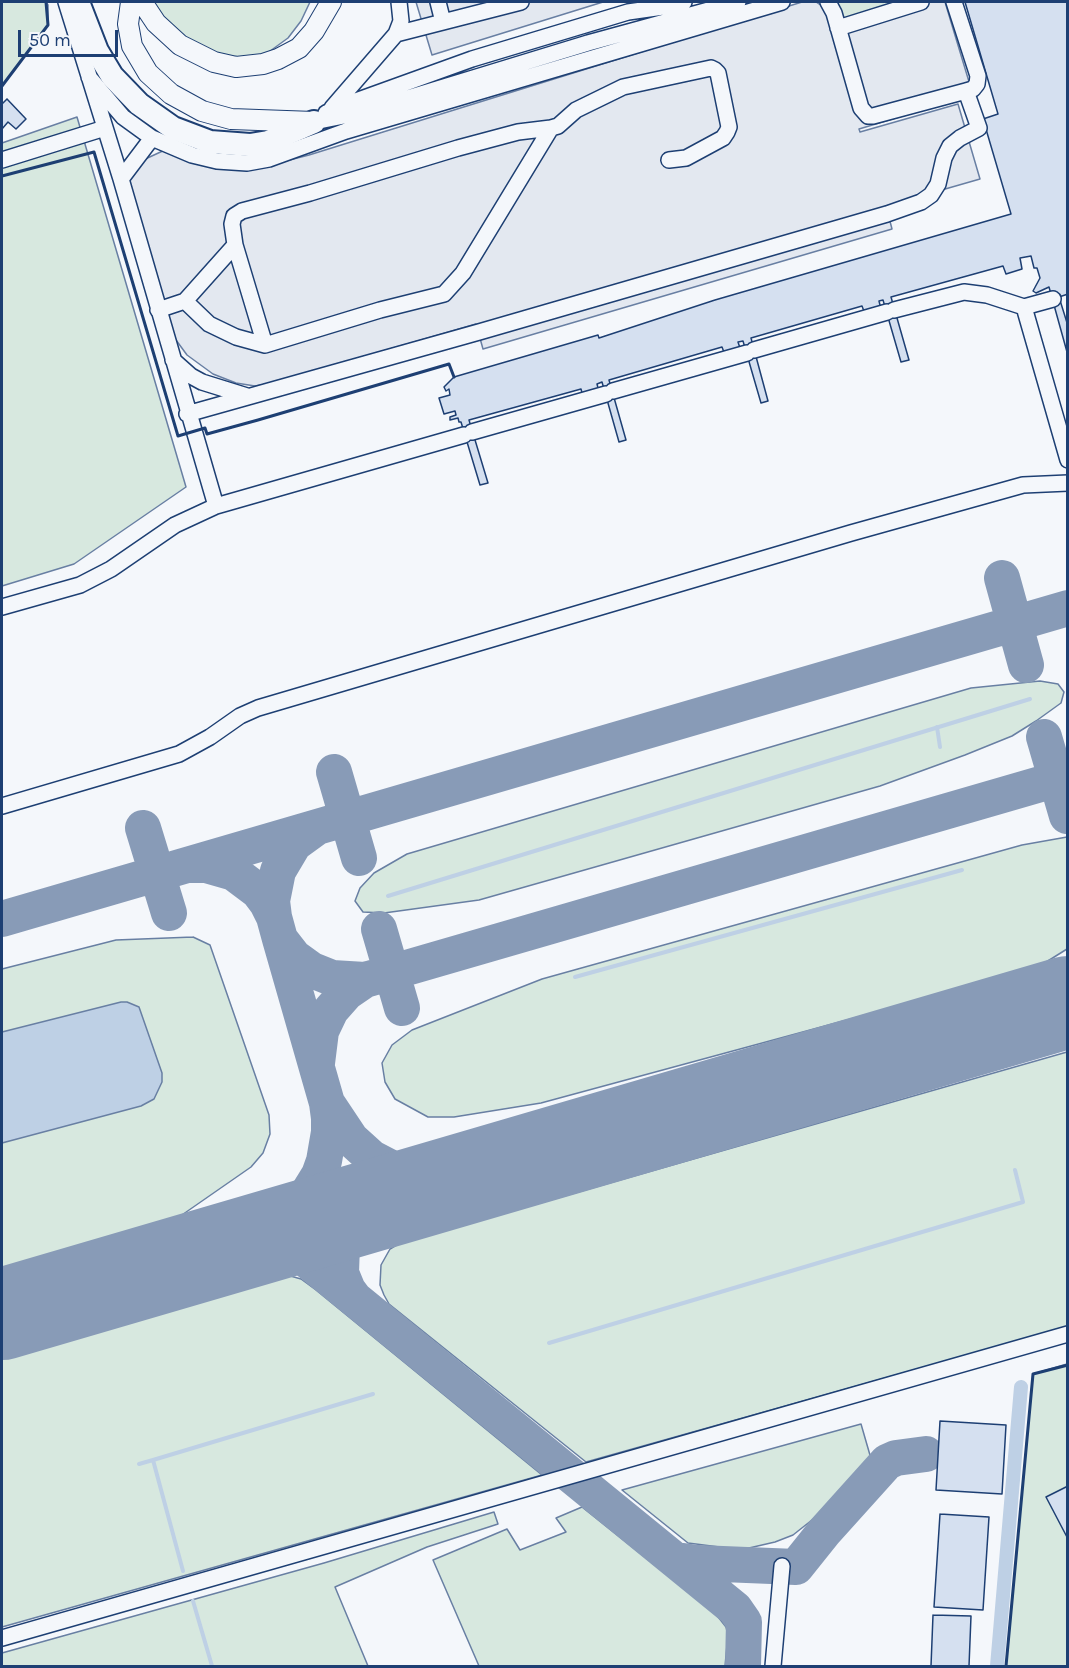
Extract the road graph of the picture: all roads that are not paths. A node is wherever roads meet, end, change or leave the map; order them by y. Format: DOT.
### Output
graph roads {
  1 [pos="66,2"];
  2 [pos="78,2"];
  3 [pos="131,2"];
  4 [pos="142,2"];
  5 [pos="331,2"];
  6 [pos="399,2"];
  7 [pos="438,2"];
  8 [pos="521,2"];
  9 [pos="645,2"];
  10 [pos="684,2"];
  11 [pos="738,2"];
  12 [pos="782,2"];
  13 [pos="828,2"];
  14 [pos="915,2"];
  15 [pos="954,2"];
  16 [pos="628,12"];
  17 [pos="443,22"];
  18 [pos="838,28"];
  19 [pos="396,34"];
  20 [pos="89,77"];
  21 [pos="966,91"];
  22 [pos="321,117"];
  23 [pos="105,128"];
  24 [pos="551,128"];
  25 [pos="152,138"];
  26 [pos="2,160"];
  27 [pos="669,160"];
  28 [pos="121,179"];
  29 [pos="235,245"];
  30 [pos="1060,297"];
  31 [pos="185,301"];
  32 [pos="1023,307"];
  33 [pos="158,310"];
  34 [pos="265,345"];
  35 [pos="171,357"];
  36 [pos="253,396"];
  37 [pos="187,414"];
  38 [pos="1068,460"];
  39 [pos="1068,483"];
  40 [pos="216,506"];
  41 [pos="2,607"];
  42 [pos="2,806"];
  43 [pos="1068,1334"];
  44 [pos="782,1566"];
  45 [pos="2,1638"];
  46 [pos="773,1666"];
  1 -- 20 [label="lane"];
  2 -- 22 [label="highway"];
  3 -- 22 [label="main road"];
  4 -- 5 [label="main road"];
  6 -- 19 [label="lane"];
  7 -- 17 [label="lane"];
  8 -- 17 [label="lane"];
  9 -- 16 [label="lane"];
  10 -- 16 [label="lane"];
  11 -- 22 [label="lane"];
  12 -- 25 [label="lane"];
  13 -- 18 [label="lane"];
  14 -- 18 [label="lane"];
  15 -- 21 [label="lane"];
  16 -- 22 [label="lane"];
  17 -- 19 [label="lane"];
  18 -- 21 [label="lane"];
  19 -- 22 [label="lane"];
  20 -- 23 [label="lane"];
  20 -- 25 [label="lane"];
  21 -- 36 [label="lane"];
  23 -- 26 [label="lane"];
  23 -- 28 [label="lane"];
  24 -- 27 [label="lane"];
  24 -- 29 [label="lane"];
  24 -- 34 [label="lane"];
  25 -- 28 [label="lane"];
  28 -- 33 [label="lane"];
  29 -- 31 [label="lane"];
  29 -- 34 [label="lane"];
  30 -- 32 [label="lane"];
  31 -- 33 [label="lane"];
  31 -- 34 [label="lane"];
  32 -- 38 [label="lane"];
  32 -- 40 [label="lane"];
  33 -- 35 [label="lane"];
  35 -- 36 [label="lane"];
  35 -- 37 [label="lane"];
  36 -- 37 [label="lane"];
  37 -- 40 [label="lane"];
  39 -- 42 [label="lane"];
  40 -- 41 [label="lane"];
  43 -- 45 [label="lane"];
  44 -- 46 [label="lane"];
}
